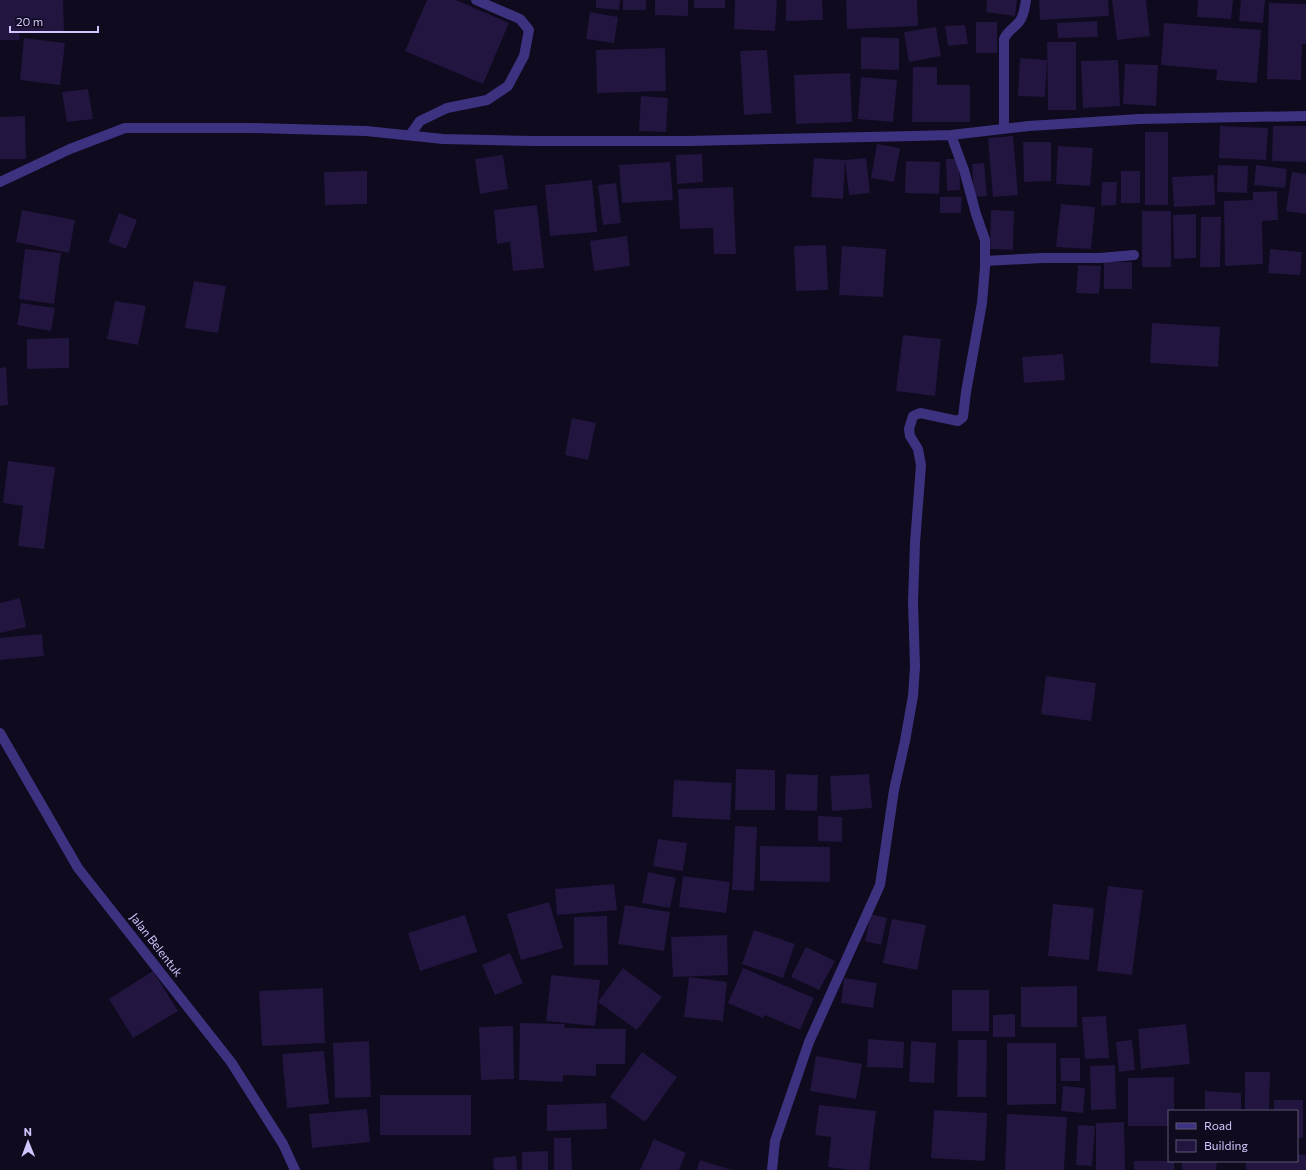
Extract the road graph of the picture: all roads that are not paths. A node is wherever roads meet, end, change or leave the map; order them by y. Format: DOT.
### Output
graph roads {
  1 [pos="476,0"];
  2 [pos="1026,0"];
  3 [pos="1306,116"];
  4 [pos="1004,128"];
  5 [pos="410,135"];
  6 [pos="951,135"];
  7 [pos="0,182"];
  8 [pos="1134,255"];
  9 [pos="985,261"];
  10 [pos="0,733"];
  11 [pos="295,1170"];
  12 [pos="772,1170"];
  1 -- 5 [label="street"];
  2 -- 4 [label="street"];
  3 -- 4 [label="street"];
  4 -- 6 [label="street"];
  5 -- 6 [label="street"];
  5 -- 7 [label="street"];
  6 -- 9 [label="street"];
  8 -- 9 [label="street"];
  9 -- 12 [label="street"];
  10 -- 11 [label="street, Jalan Belentuk"];
}
